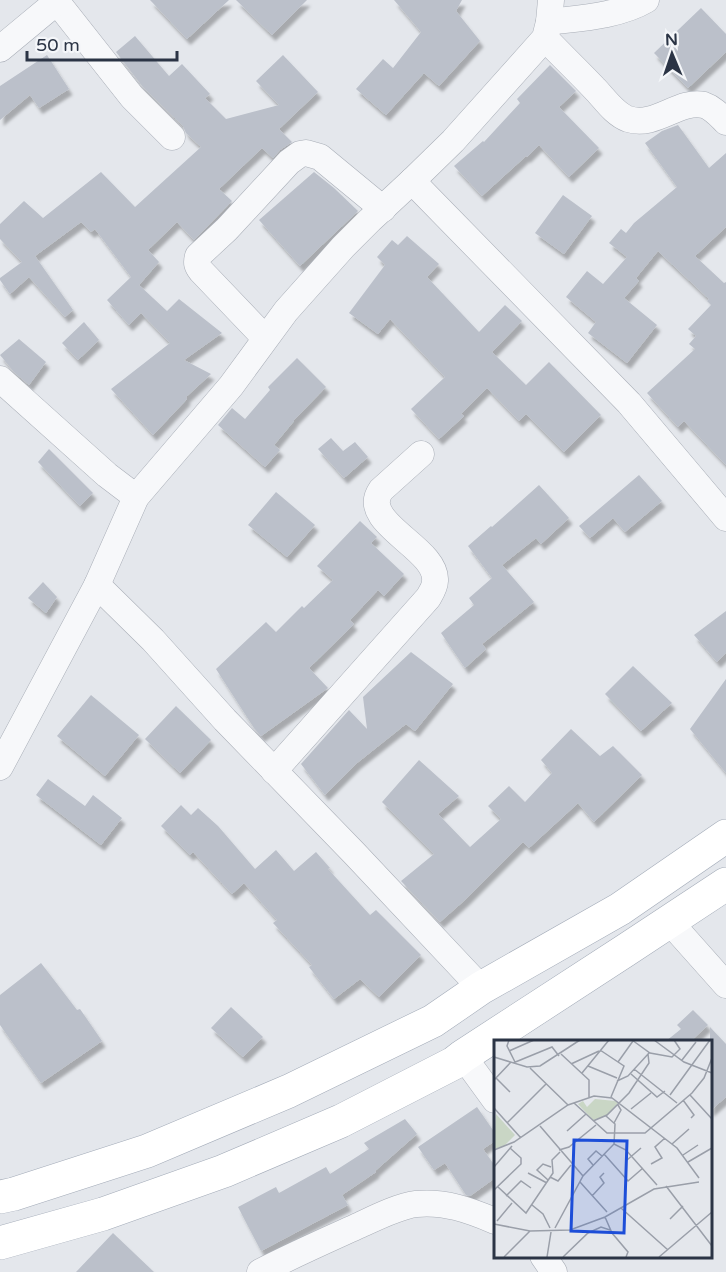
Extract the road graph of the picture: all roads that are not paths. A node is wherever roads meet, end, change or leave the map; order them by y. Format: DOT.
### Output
graph roads {
  1 [pos="646,0"];
  2 [pos="58,1"];
  3 [pos="548,20"];
  4 [pos="0,49"];
  5 [pos="726,122"];
  6 [pos="172,137"];
  7 [pos="412,182"];
  8 [pos="383,208"];
  9 [pos="266,338"];
  10 [pos="0,379"];
  11 [pos="421,454"];
  12 [pos="136,497"];
  13 [pos="726,518"];
  14 [pos="97,585"];
  15 [pos="0,767"];
  16 [pos="274,771"];
  17 [pos="726,836"];
  18 [pos="726,884"];
  19 [pos="669,921"];
  20 [pos="726,985"];
  21 [pos="482,988"];
  22 [pos="463,1056"];
  23 [pos="494,1099"];
  24 [pos="0,1197"];
  25 [pos="494,1221"];
  26 [pos="0,1243"];
  27 [pos="544,1257"];
  28 [pos="260,1272"];
  29 [pos="554,1272"];
  1 -- 3 [label="street"];
  2 -- 4 [label="street"];
  2 -- 6 [label="street"];
  3 -- 5 [label="street"];
  3 -- 7 [label="street"];
  7 -- 8 [label="street"];
  7 -- 13 [label="street"];
  8 -- 9 [label="street"];
  8 -- 9 [label="street"];
  9 -- 12 [label="street"];
  10 -- 12 [label="street"];
  11 -- 16 [label="street"];
  12 -- 14 [label="street"];
  14 -- 15 [label="street"];
  14 -- 16 [label="street"];
  16 -- 21 [label="street"];
  17 -- 21 [label="main road"];
  18 -- 19 [label="main road"];
  19 -- 20 [label="street"];
  19 -- 22 [label="main road"];
  21 -- 24 [label="main road"];
  22 -- 23 [label="street"];
  22 -- 26 [label="main road"];
  25 -- 28 [label="street"];
  27 -- 29 [label="street"];
}
